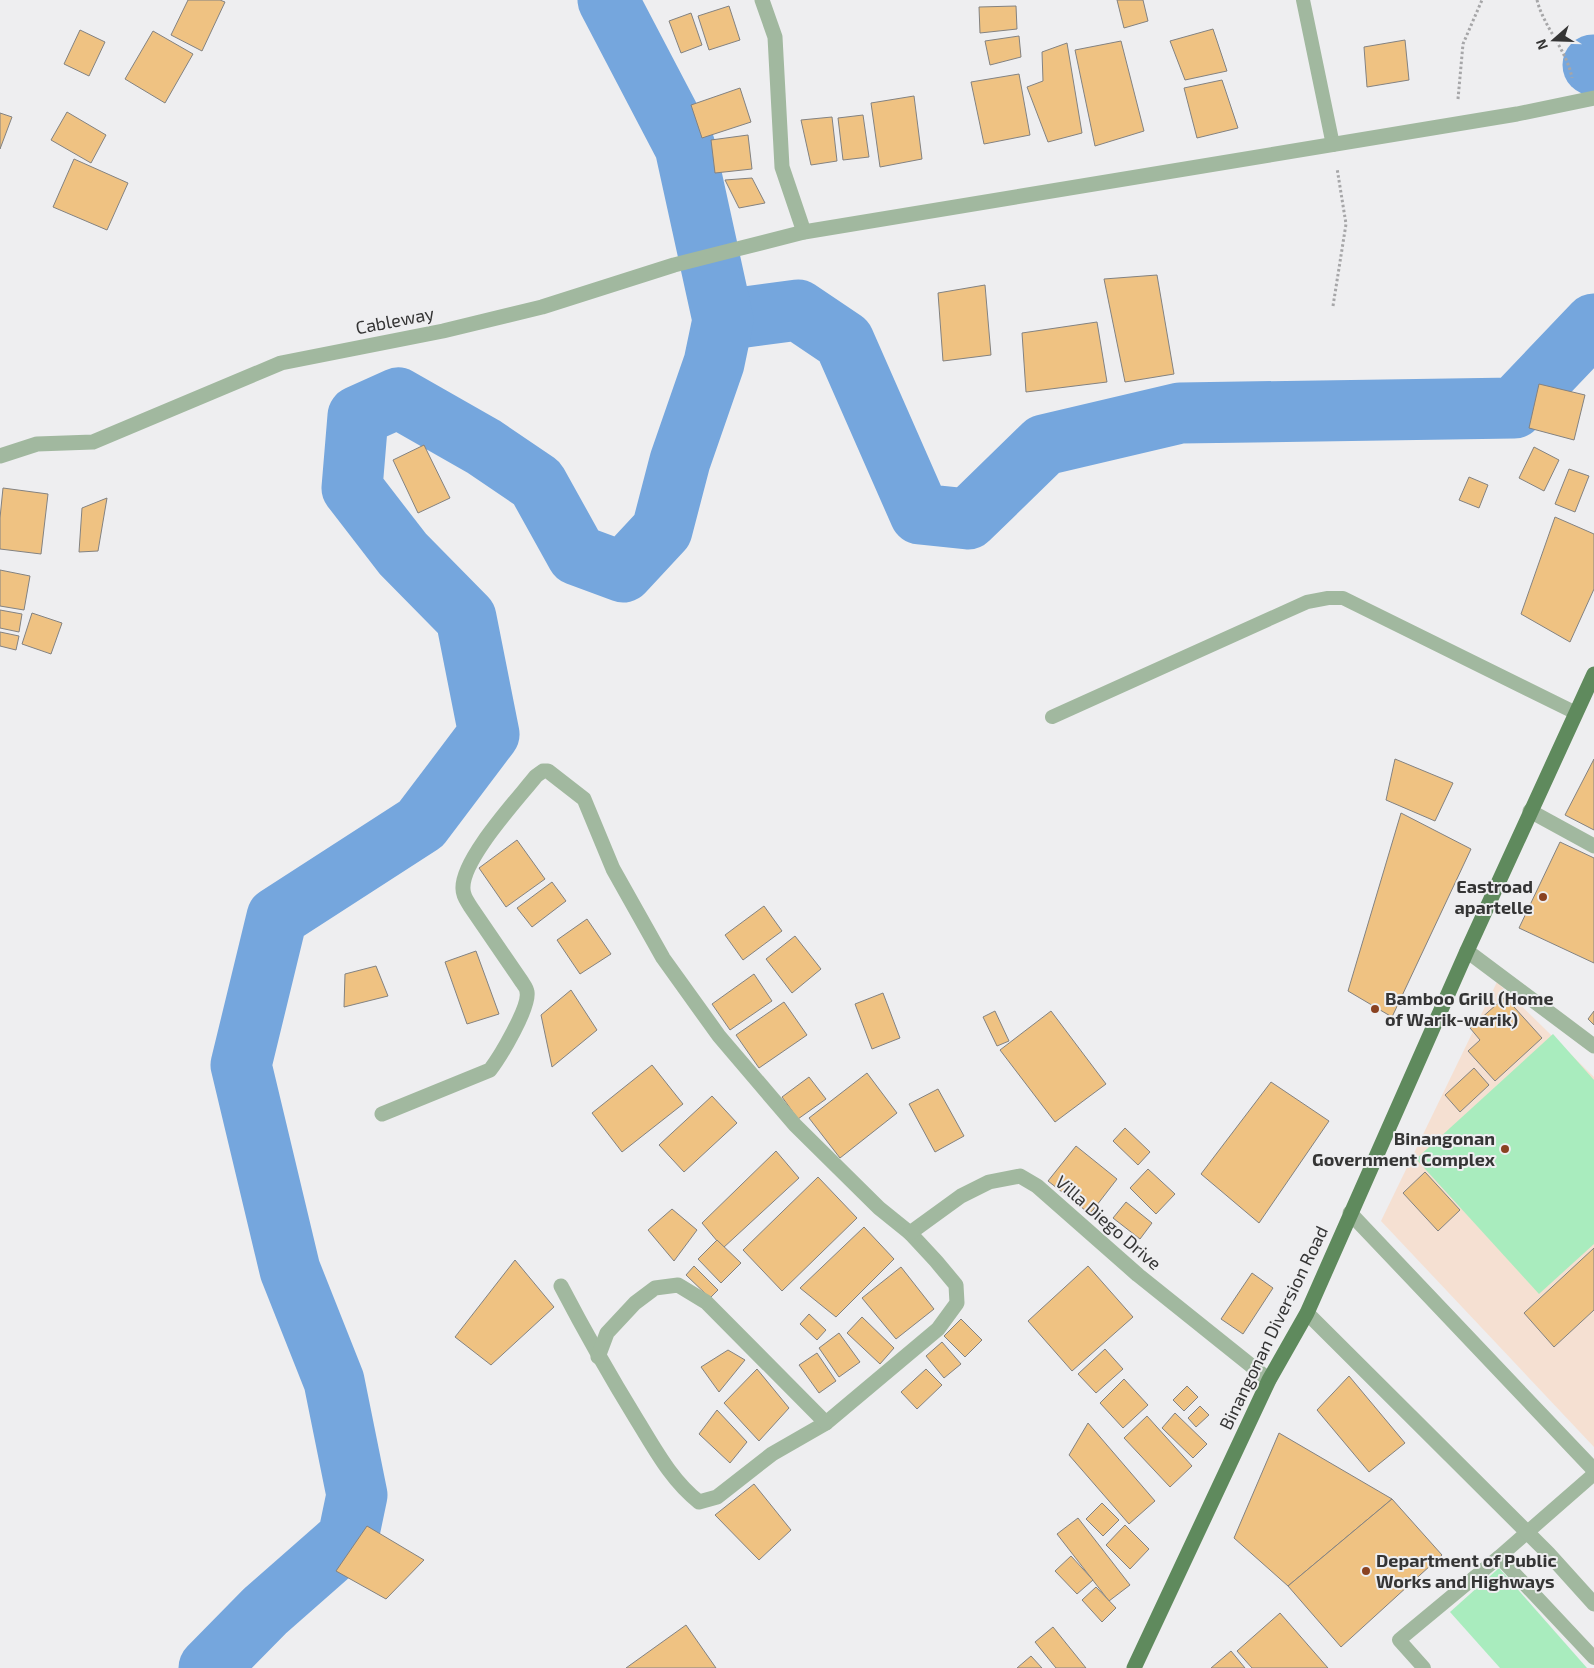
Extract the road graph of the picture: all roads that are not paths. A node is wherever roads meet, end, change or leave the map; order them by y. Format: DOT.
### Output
graph roads {
  1 [pos="762,0"];
  2 [pos="1303,0"];
  3 [pos="1594,98"];
  4 [pos="1333,145"];
  5 [pos="804,232"];
  6 [pos="0,456"];
  7 [pos="1594,674"];
  8 [pos="1576,713"];
  9 [pos="1052,717"];
  10 [pos="1530,811"];
  11 [pos="1594,846"];
  12 [pos="1467,951"];
  13 [pos="1594,1046"];
  14 [pos="382,1114"];
  15 [pos="1350,1213"];
  16 [pos="910,1233"];
  17 [pos="561,1286"];
  18 [pos="1306,1313"];
  19 [pos="598,1356"];
  20 [pos="1269,1380"];
  21 [pos="826,1423"];
  22 [pos="1594,1470"];
  23 [pos="1594,1474"];
  24 [pos="1527,1532"];
  25 [pos="1499,1557"];
  26 [pos="1594,1604"];
  27 [pos="1594,1658"];
  28 [pos="1134,1668"];
  29 [pos="1424,1668"];
  1 -- 5 [label="street"];
  2 -- 4 [label="lane"];
  3 -- 4 [label="street, Cableway"];
  4 -- 5 [label="street, Cableway"];
  5 -- 6 [label="street, Cableway"];
  7 -- 8 [label="main road, Binangonan Diversion Road"];
  8 -- 9 [label="lane"];
  8 -- 10 [label="main road, Binangonan Diversion Road"];
  10 -- 11 [label="street"];
  10 -- 12 [label="main road, Binangonan Diversion Road"];
  12 -- 13 [label="street"];
  12 -- 15 [label="main road, Binangonan Diversion Road"];
  14 -- 16 [label="street"];
  15 -- 18 [label="main road, Binangonan Diversion Road"];
  15 -- 22 [label="street"];
  16 -- 20 [label="street, Villa Diego Drive"];
  16 -- 21 [label="street"];
  17 -- 19 [label="street"];
  18 -- 20 [label="main road, Binangonan Diversion Road"];
  18 -- 24 [label="street"];
  19 -- 21 [label="street"];
  19 -- 21 [label="street"];
  20 -- 28 [label="main road, Binangonan Diversion Road"];
  23 -- 24 [label="lane"];
  24 -- 25 [label="lane"];
  24 -- 26 [label="street"];
  25 -- 27 [label="lane"];
  25 -- 29 [label="lane"];
}
